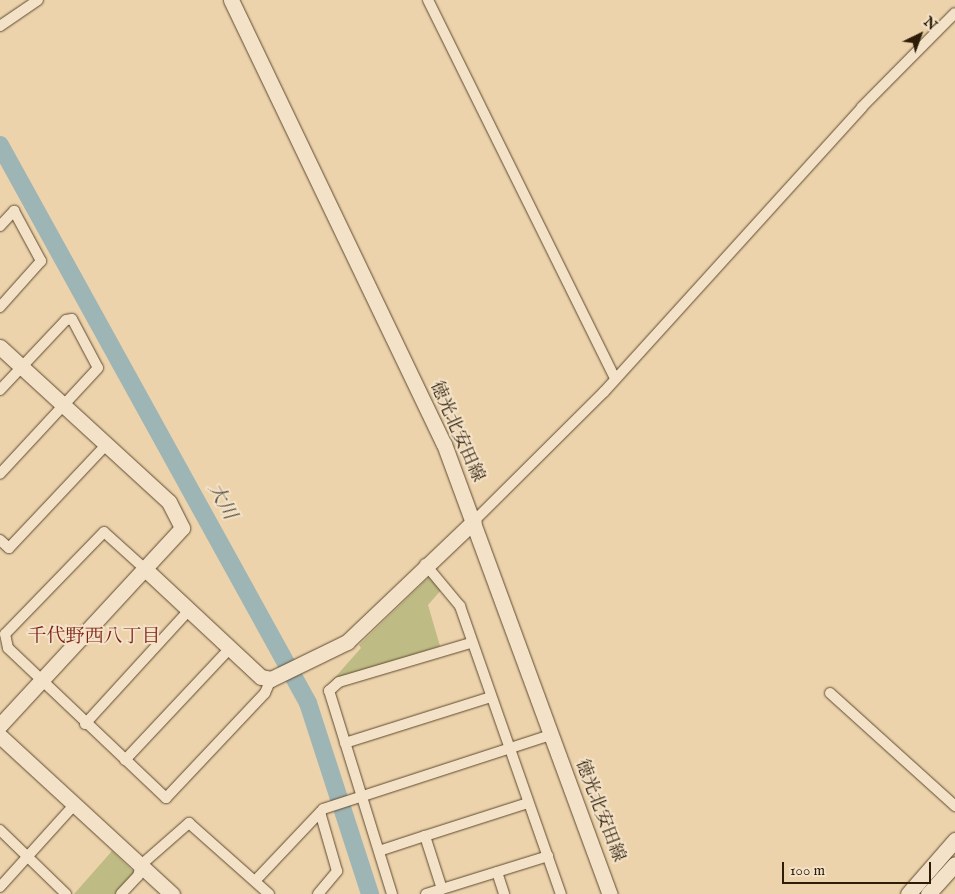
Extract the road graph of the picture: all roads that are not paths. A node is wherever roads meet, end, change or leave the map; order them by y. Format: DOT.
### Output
graph roads {
  1 [pos="38,0"];
  2 [pos="230,0"];
  3 [pos="428,0"];
  4 [pos="955,13"];
  5 [pos="0,26"];
  6 [pos="0,226"];
  7 [pos="0,307"];
  8 [pos="0,346"];
  9 [pos="21,366"];
  10 [pos="615,378"];
  11 [pos="0,390"];
  12 [pos="64,404"];
  13 [pos="107,444"];
  14 [pos="0,474"];
  15 [pos="474,522"];
  16 [pos="0,540"];
  17 [pos="425,564"];
  18 [pos="145,568"];
  19 [pos="190,610"];
  20 [pos="471,643"];
  21 [pos="230,648"];
  22 [pos="276,677"];
  23 [pos="41,680"];
  24 [pos="830,693"];
  25 [pos="491,697"];
  26 [pos="85,724"];
  27 [pos="0,725"];
  28 [pos="0,736"];
  29 [pos="551,736"];
  30 [pos="345,743"];
  31 [pos="510,749"];
  32 [pos="125,760"];
  33 [pos="359,798"];
  34 [pos="528,802"];
  35 [pos="74,805"];
  36 [pos="955,806"];
  37 [pos="320,812"];
  38 [pos="0,830"];
  39 [pos="425,836"];
  40 [pos="955,840"];
  41 [pos="379,851"];
  42 [pos="29,855"];
  43 [pos="548,856"];
  44 [pos="955,864"];
  45 [pos="141,865"];
  46 [pos="497,872"];
  47 [pos="255,881"];
  48 [pos="0,887"];
  49 [pos="442,888"];
  50 [pos="66,894"];
  51 [pos="122,894"];
  52 [pos="172,894"];
  53 [pos="269,894"];
  54 [pos="318,894"];
  55 [pos="392,894"];
  56 [pos="426,894"];
  57 [pos="504,894"];
  58 [pos="561,894"];
  59 [pos="610,894"];
  60 [pos="908,894"];
  61 [pos="928,894"];
  1 -- 5 [label="street"];
  2 -- 15 [label="street, 徳光北安田線"];
  3 -- 10 [label="street"];
  4 -- 10 [label="street"];
  6 -- 7 [label="street"];
  8 -- 9 [label="street"];
  9 -- 11 [label="street"];
  9 -- 12 [label="street"];
  9 -- 12 [label="street"];
  10 -- 15 [label="street"];
  12 -- 13 [label="street"];
  12 -- 14 [label="street"];
  13 -- 16 [label="street"];
  13 -- 18 [label="street"];
  15 -- 17 [label="street"];
  15 -- 29 [label="street, 徳光北安田線"];
  17 -- 20 [label="street"];
  17 -- 22 [label="street"];
  18 -- 19 [label="street"];
  18 -- 23 [label="street"];
  18 -- 23 [label="street"];
  19 -- 21 [label="street"];
  19 -- 26 [label="street"];
  20 -- 25 [label="street"];
  20 -- 30 [label="street"];
  21 -- 22 [label="street"];
  21 -- 32 [label="street"];
  22 -- 32 [label="street"];
  23 -- 26 [label="street"];
  23 -- 27 [label="street"];
  24 -- 36 [label="street"];
  25 -- 30 [label="street"];
  25 -- 31 [label="street"];
  26 -- 32 [label="street"];
  28 -- 35 [label="street"];
  29 -- 31 [label="street"];
  29 -- 59 [label="street, 徳光北安田線"];
  30 -- 33 [label="street"];
  31 -- 33 [label="street"];
  31 -- 34 [label="street"];
  33 -- 37 [label="street"];
  33 -- 41 [label="street"];
  34 -- 39 [label="street"];
  34 -- 43 [label="street"];
  35 -- 42 [label="street"];
  35 -- 45 [label="street"];
  37 -- 47 [label="street"];
  37 -- 54 [label="street"];
  38 -- 42 [label="street"];
  39 -- 41 [label="street"];
  39 -- 49 [label="street"];
  40 -- 60 [label="street"];
  41 -- 55 [label="street"];
  42 -- 48 [label="street"];
  42 -- 50 [label="street"];
  43 -- 46 [label="street"];
  43 -- 58 [label="street"];
  44 -- 61 [label="street"];
  45 -- 47 [label="street"];
  45 -- 51 [label="street"];
  45 -- 52 [label="street"];
  46 -- 49 [label="street"];
  46 -- 57 [label="street"];
  47 -- 53 [label="street"];
  49 -- 56 [label="street"];
}
